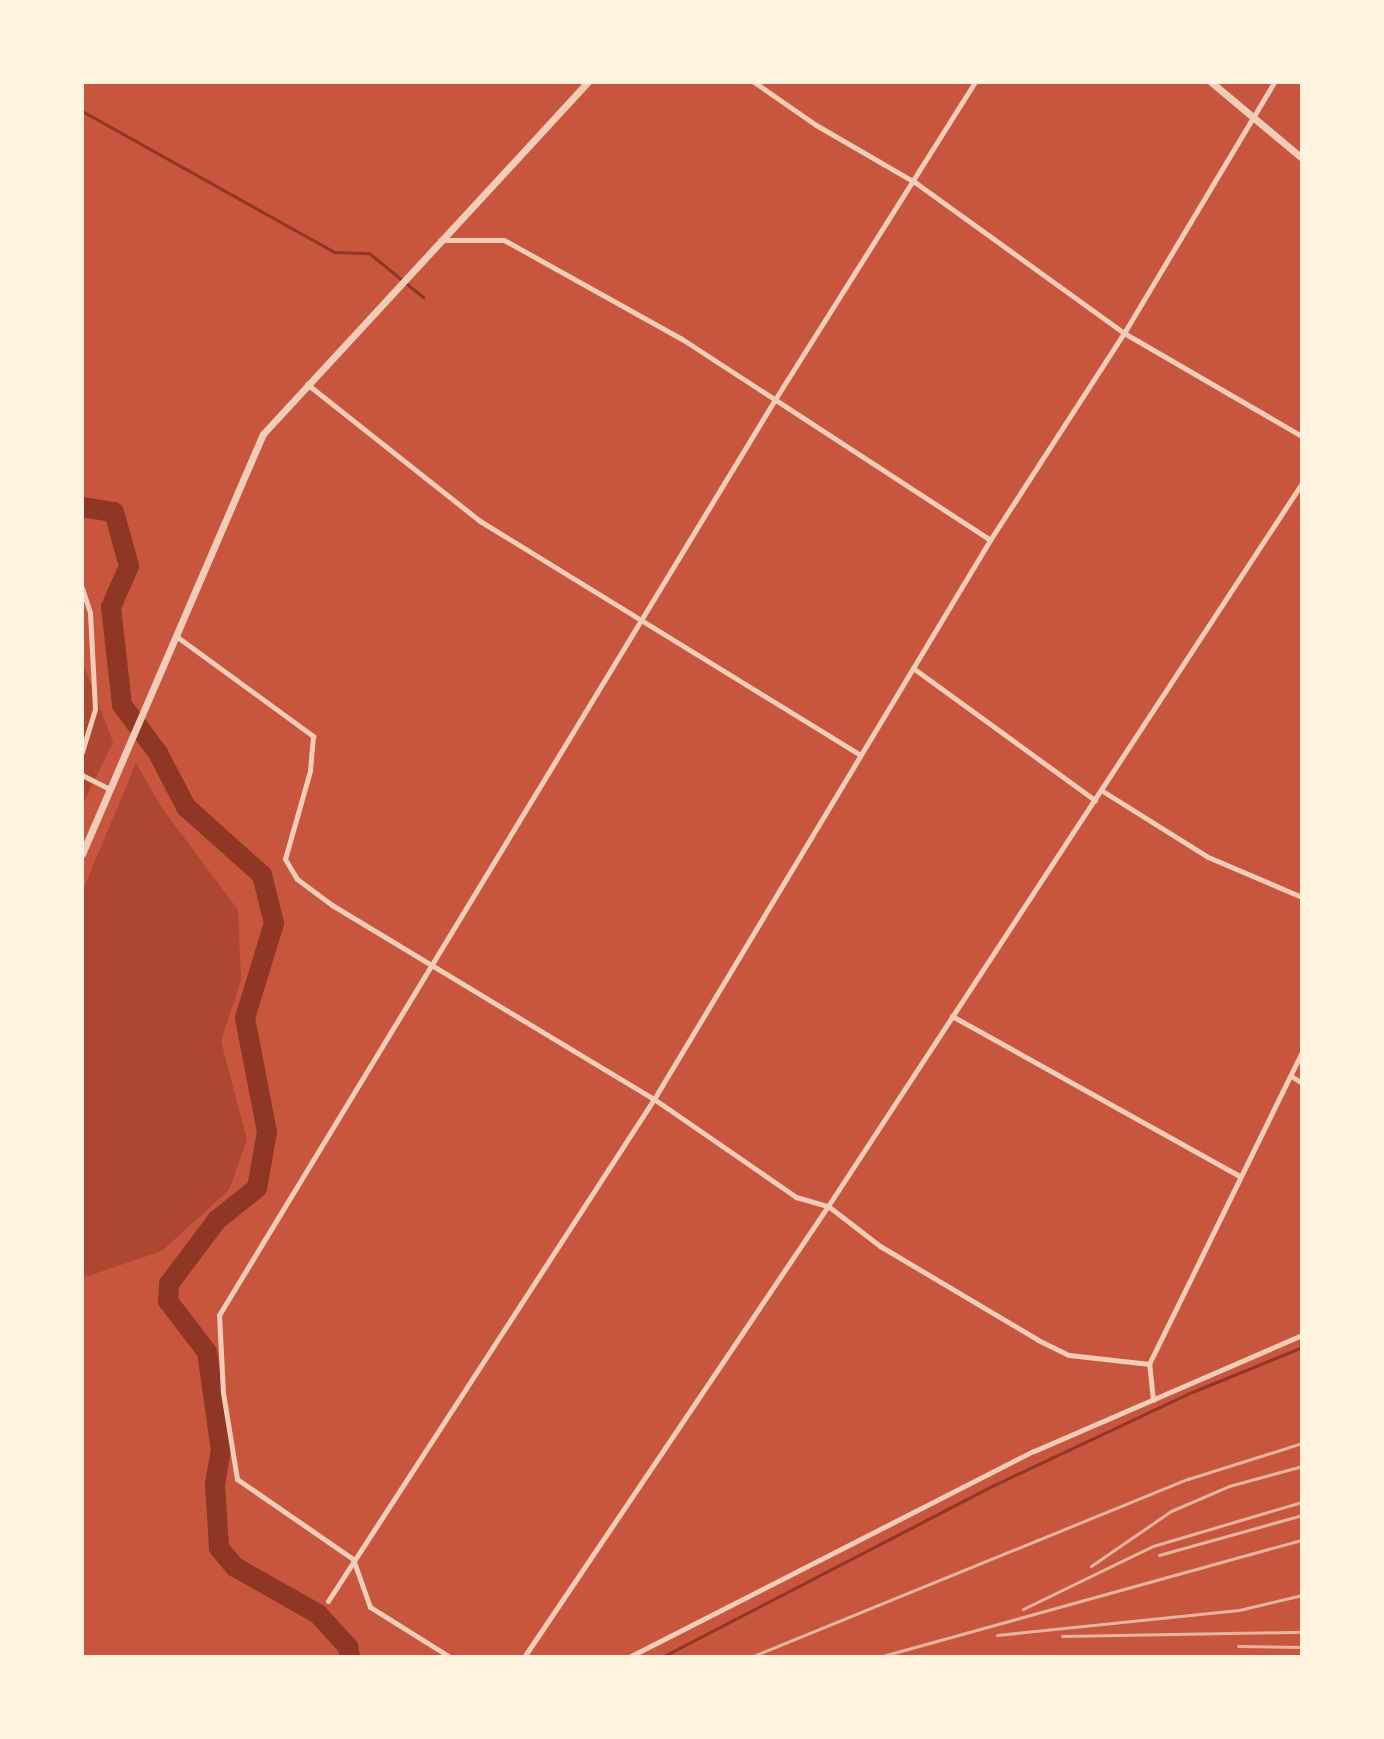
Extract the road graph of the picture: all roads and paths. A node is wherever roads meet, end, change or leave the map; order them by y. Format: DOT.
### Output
graph roads {
  1 [pos="588,82"];
  2 [pos="754,82"];
  3 [pos="975,82"];
  4 [pos="1211,82"];
  5 [pos="1274,82"];
  6 [pos="1253,117"];
  7 [pos="1302,158"];
  8 [pos="916,183"];
  9 [pos="439,240"];
  10 [pos="1124,333"];
  11 [pos="306,384"];
  12 [pos="774,401"];
  13 [pos="1302,436"];
  14 [pos="1302,483"];
  15 [pos="990,540"];
  16 [pos="82,588"];
  17 [pos="644,619"];
  18 [pos="176,635"];
  19 [pos="913,668"];
  20 [pos="82,752"];
  21 [pos="860,755"];
  22 [pos="82,775"];
  23 [pos="110,789"];
  24 [pos="1101,790"];
  25 [pos="1095,800"];
  26 [pos="82,854"];
  27 [pos="1302,897"];
  28 [pos="431,967"];
  29 [pos="952,1016"];
  30 [pos="1302,1051"];
  31 [pos="1291,1076"];
  32 [pos="1302,1083"];
  33 [pos="654,1099"];
  34 [pos="1239,1176"];
  35 [pos="828,1206"];
  36 [pos="1302,1335"];
  37 [pos="1149,1364"];
  38 [pos="1153,1400"];
  39 [pos="353,1559"];
  40 [pos="328,1601"];
  41 [pos="450,1657"];
  42 [pos="524,1657"];
  43 [pos="629,1657"];
  1 -- 9 [label="street"];
  2 -- 8 [label="street"];
  3 -- 8 [label="street"];
  4 -- 6 [label="street"];
  5 -- 6 [label="street"];
  6 -- 7 [label="street"];
  6 -- 10 [label="street"];
  8 -- 10 [label="street"];
  8 -- 12 [label="street"];
  9 -- 11 [label="street"];
  9 -- 12 [label="street"];
  10 -- 13 [label="street"];
  10 -- 15 [label="street"];
  11 -- 17 [label="street"];
  11 -- 18 [label="street"];
  12 -- 15 [label="street"];
  12 -- 17 [label="street"];
  14 -- 24 [label="street"];
  15 -- 19 [label="street"];
  16 -- 20 [label="street"];
  17 -- 21 [label="street"];
  17 -- 28 [label="street"];
  18 -- 23 [label="street"];
  18 -- 28 [label="street"];
  19 -- 21 [label="street"];
  19 -- 25 [label="street"];
  21 -- 33 [label="street"];
  22 -- 23 [label="street"];
  23 -- 26 [label="street"];
  24 -- 25 [label="street"];
  24 -- 27 [label="street"];
  25 -- 29 [label="street"];
  28 -- 33 [label="street"];
  28 -- 39 [label="street"];
  29 -- 34 [label="street"];
  29 -- 35 [label="street"];
  30 -- 31 [label="street"];
  31 -- 32 [label="street"];
  31 -- 34 [label="street"];
  33 -- 35 [label="street"];
  33 -- 39 [label="street"];
  34 -- 37 [label="street"];
  35 -- 37 [label="street"];
  35 -- 42 [label="street"];
  36 -- 38 [label="street"];
  37 -- 38 [label="street"];
  38 -- 43 [label="street"];
  39 -- 40 [label="street"];
  39 -- 41 [label="street"];
}
